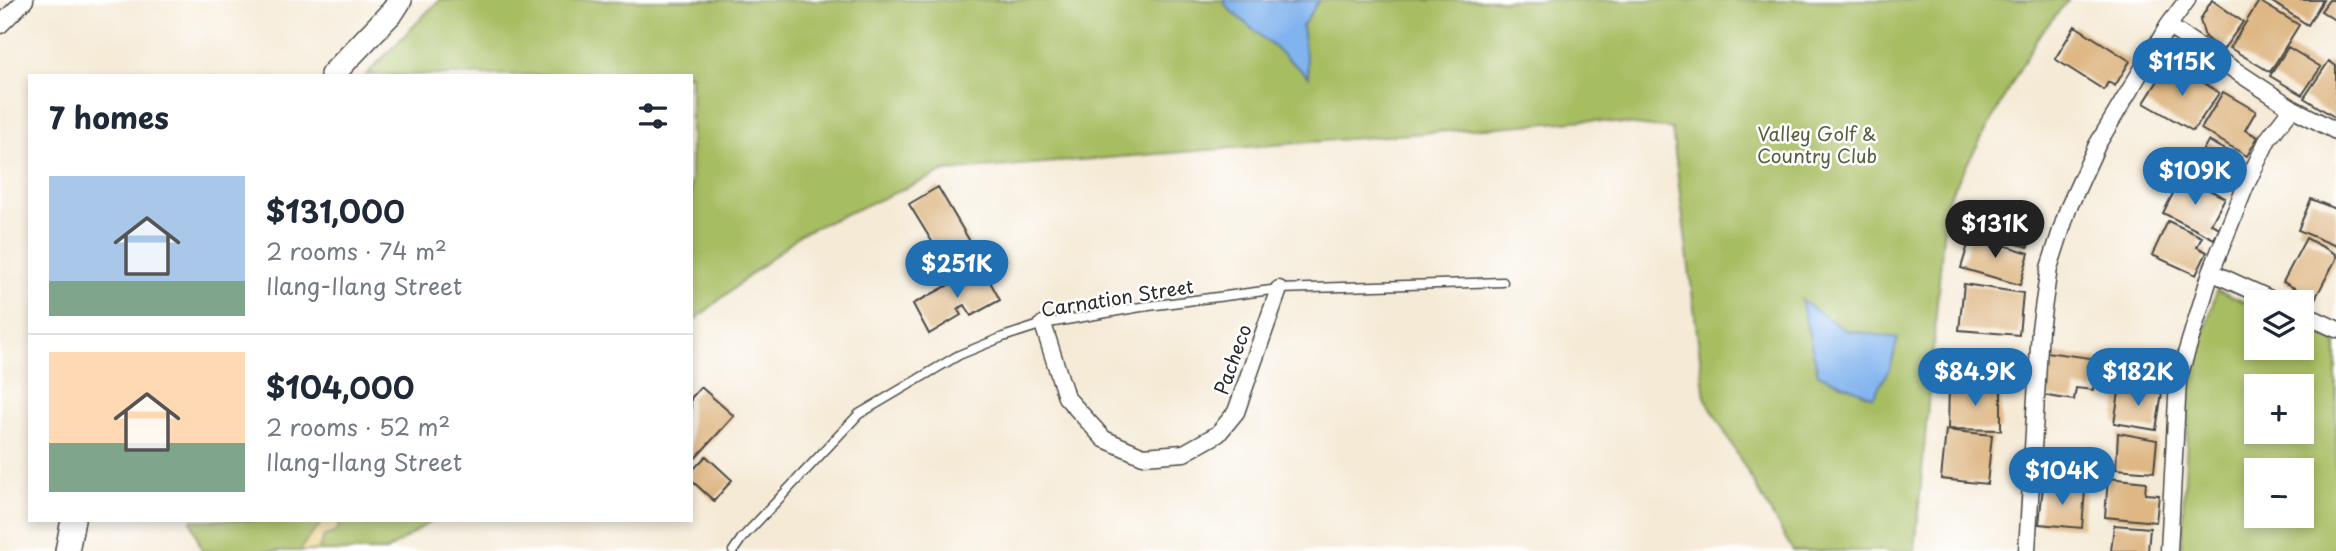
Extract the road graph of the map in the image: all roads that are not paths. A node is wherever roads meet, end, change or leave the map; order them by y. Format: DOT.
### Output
graph roads {
  1 [pos="25,0"];
  2 [pos="400,0"];
  3 [pos="2187,0"];
  4 [pos="0,24"];
  5 [pos="2168,26"];
  6 [pos="333,74"];
  7 [pos="2292,108"];
  8 [pos="2336,131"];
  9 [pos="2211,272"];
  10 [pos="1503,282"];
  11 [pos="1279,289"];
  12 [pos="2250,290"];
  13 [pos="2314,319"];
  14 [pos="1043,324"];
  15 [pos="2336,329"];
  16 [pos="73,522"];
  17 [pos="67,551"];
  18 [pos="733,551"];
  19 [pos="2027,551"];
  20 [pos="2169,551"];
  1 -- 4 [label="street"];
  2 -- 6 [label="street"];
  3 -- 5 [label="street"];
  5 -- 7 [label="street"];
  5 -- 19 [label="street"];
  7 -- 8 [label="street"];
  7 -- 9 [label="street"];
  9 -- 12 [label="street"];
  9 -- 20 [label="street"];
  10 -- 11 [label="lane, Carnation Street"];
  11 -- 14 [label="lane, Carnation Street"];
  11 -- 14 [label="street, Pacheco"];
  13 -- 15 [label="street"];
  14 -- 18 [label="lane, Carnation Street"];
  16 -- 17 [label="street"];
}
